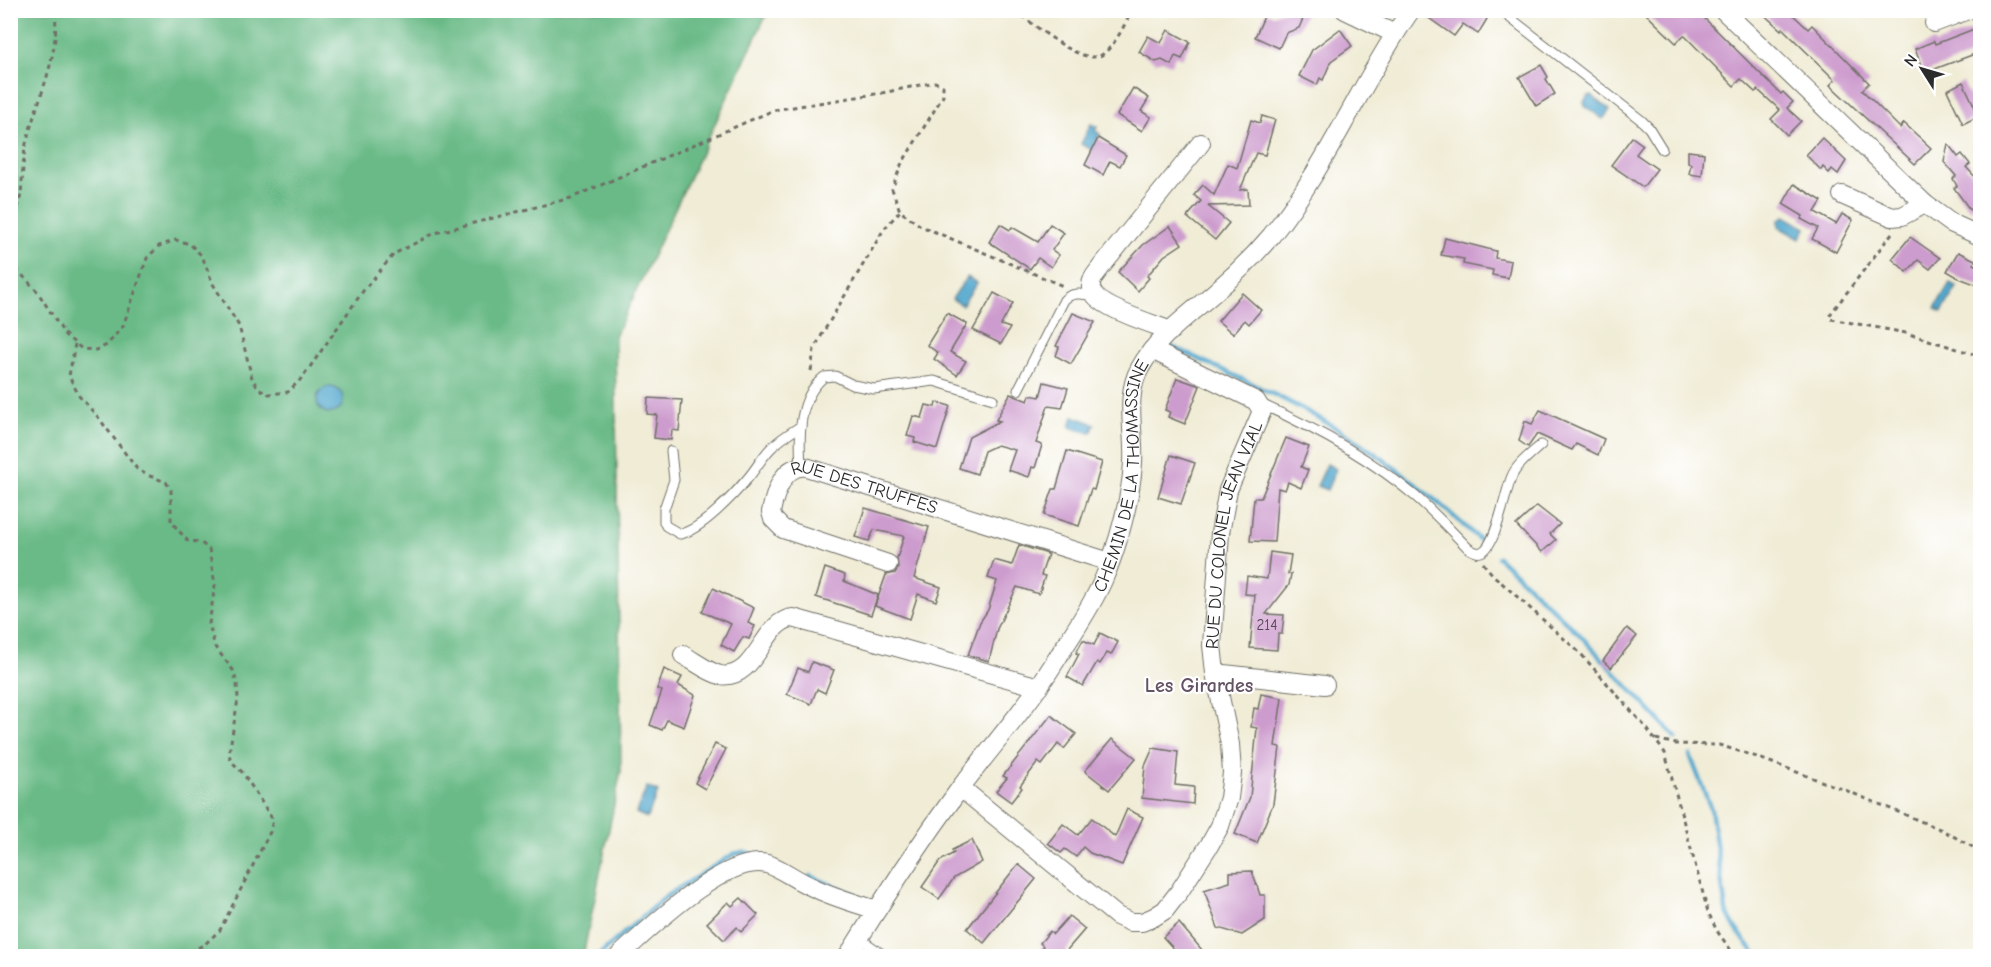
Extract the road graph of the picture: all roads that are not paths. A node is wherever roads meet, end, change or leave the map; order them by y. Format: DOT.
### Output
graph roads {
  1 [pos="1345,10"];
  2 [pos="1412,10"];
  3 [pos="1500,10"];
  4 [pos="1723,10"];
  5 [pos="1968,10"];
  6 [pos="1934,23"];
  7 [pos="1395,34"];
  8 [pos="1201,143"];
  9 [pos="1662,148"];
  10 [pos="1842,195"];
  11 [pos="1925,204"];
  12 [pos="1980,236"];
  13 [pos="1093,293"];
  14 [pos="1172,330"];
  15 [pos="1152,350"];
  16 [pos="1018,390"];
  17 [pos="993,399"];
  18 [pos="1256,401"];
  19 [pos="801,426"];
  20 [pos="1541,445"];
  21 [pos="671,451"];
  22 [pos="801,467"];
  23 [pos="1110,562"];
  24 [pos="888,564"];
  25 [pos="683,655"];
  26 [pos="1215,673"];
  27 [pos="1325,685"];
  28 [pos="1039,687"];
  29 [pos="961,788"];
  30 [pos="877,910"];
  31 [pos="859,938"];
  32 [pos="620,957"];
  33 [pos="848,957"];
  34 [pos="885,957"];
  1 -- 7 [label="street"];
  2 -- 7 [label="street, CHEMIN DE LA THOMASSINE"];
  3 -- 9 [label="lane"];
  4 -- 11 [label="street"];
  5 -- 6 [label="street"];
  7 -- 14 [label="street, CHEMIN DE LA THOMASSINE"];
  8 -- 13 [label="street"];
  10 -- 11 [label="street"];
  11 -- 12 [label="street"];
  13 -- 14 [label="street"];
  13 -- 16 [label="lane"];
  14 -- 15 [label="street, CHEMIN DE LA THOMASSINE"];
  15 -- 18 [label="street, RUE DU COLONEL JEAN VIAL"];
  15 -- 23 [label="street, CHEMIN DE LA THOMASSINE"];
  17 -- 19 [label="lane"];
  18 -- 20 [label="lane"];
  18 -- 26 [label="street, RUE DU COLONEL JEAN VIAL"];
  19 -- 21 [label="lane"];
  19 -- 22 [label="lane"];
  22 -- 23 [label="street, RUE DES TRUFFES"];
  22 -- 24 [label="street, RUE DES TRUFFES"];
  23 -- 28 [label="street, CHEMIN DE LA THOMASSINE"];
  25 -- 28 [label="street"];
  26 -- 27 [label="street"];
  26 -- 29 [label="street, RUE DU COLONEL JEAN VIAL"];
  28 -- 29 [label="street, CHEMIN DE LA THOMASSINE"];
  29 -- 30 [label="street, CHEMIN DE LA THOMASSINE"];
  30 -- 31 [label="street, CHEMIN DE LA THOMASSINE"];
  30 -- 32 [label="street"];
  31 -- 33 [label="street, CHEMIN DE LA THOMASSINE"];
  31 -- 34 [label="lane"];
}
